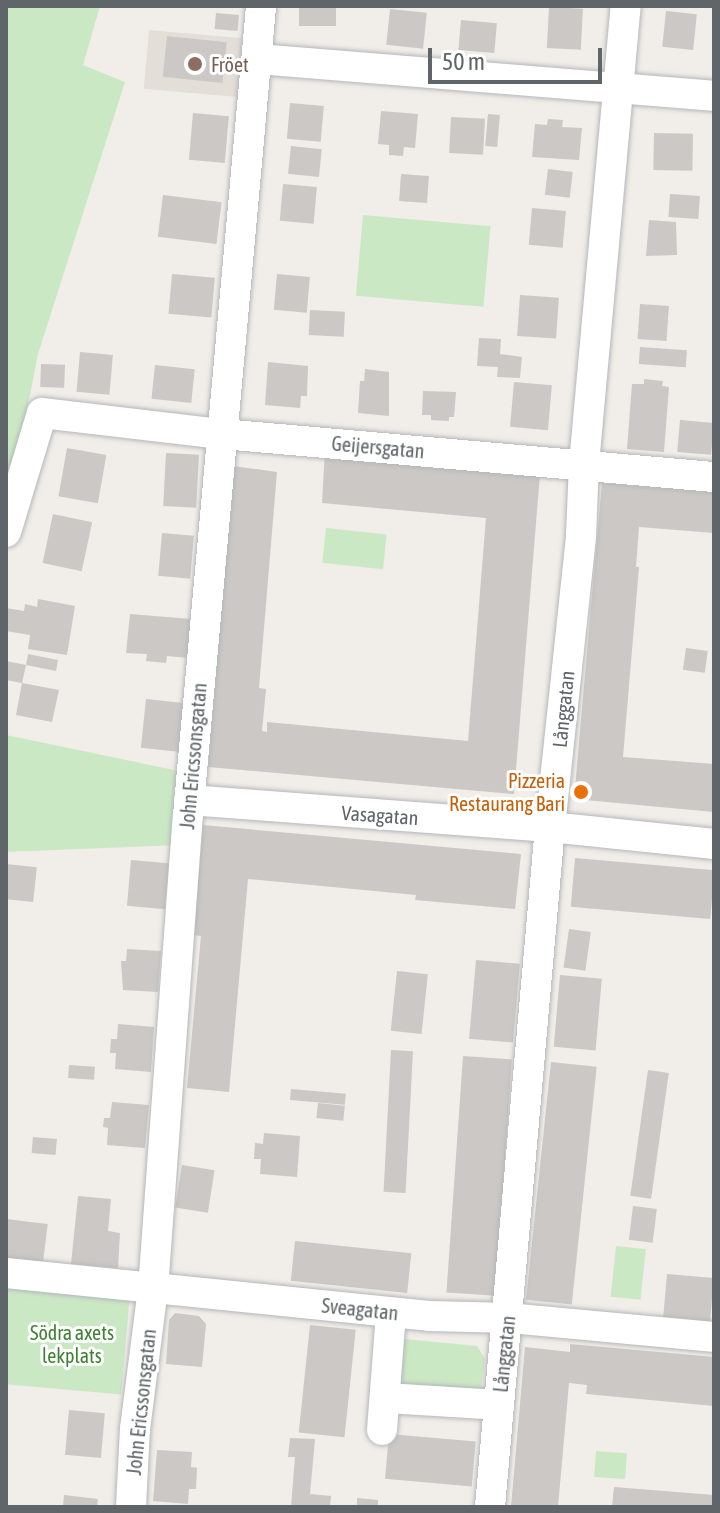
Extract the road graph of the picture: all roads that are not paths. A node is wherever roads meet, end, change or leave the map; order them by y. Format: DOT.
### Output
graph roads {
  1 [pos="261,6"];
  2 [pos="626,6"];
  3 [pos="257,59"];
  4 [pos="619,87"];
  5 [pos="714,96"];
  6 [pos="222,434"];
  7 [pos="584,464"];
  8 [pos="714,477"];
  9 [pos="6,532"];
  10 [pos="189,800"];
  11 [pos="550,827"];
  12 [pos="714,844"];
  13 [pos="6,1273"];
  14 [pos="153,1289"];
  15 [pos="391,1313"];
  16 [pos="509,1318"];
  17 [pos="714,1337"];
  18 [pos="385,1398"];
  19 [pos="499,1405"];
  20 [pos="382,1430"];
  21 [pos="131,1507"];
  22 [pos="490,1507"];
  1 -- 3 [label="street, John Ericssonsgatan"];
  2 -- 4 [label="street, Långgatan"];
  3 -- 4 [label="street"];
  3 -- 6 [label="street, John Ericssonsgatan"];
  4 -- 5 [label="street"];
  4 -- 7 [label="street, Långgatan"];
  6 -- 7 [label="street, Geijersgatan"];
  6 -- 9 [label="street, Geijersgatan"];
  6 -- 10 [label="street, John Ericssonsgatan"];
  7 -- 8 [label="street, Geijersgatan"];
  7 -- 11 [label="street, Långgatan"];
  10 -- 11 [label="street, Vasagatan"];
  10 -- 14 [label="street, John Ericssonsgatan"];
  11 -- 12 [label="street, Vasagatan"];
  11 -- 16 [label="street, Långgatan"];
  13 -- 14 [label="street, Sveagatan"];
  14 -- 15 [label="street, Sveagatan"];
  14 -- 21 [label="street, John Ericssonsgatan"];
  15 -- 16 [label="street, Sveagatan"];
  15 -- 18 [label="street"];
  16 -- 17 [label="street, Sveagatan"];
  16 -- 19 [label="street, Långgatan"];
  18 -- 19 [label="street"];
  18 -- 20 [label="street"];
  19 -- 22 [label="street, Långgatan"];
}
